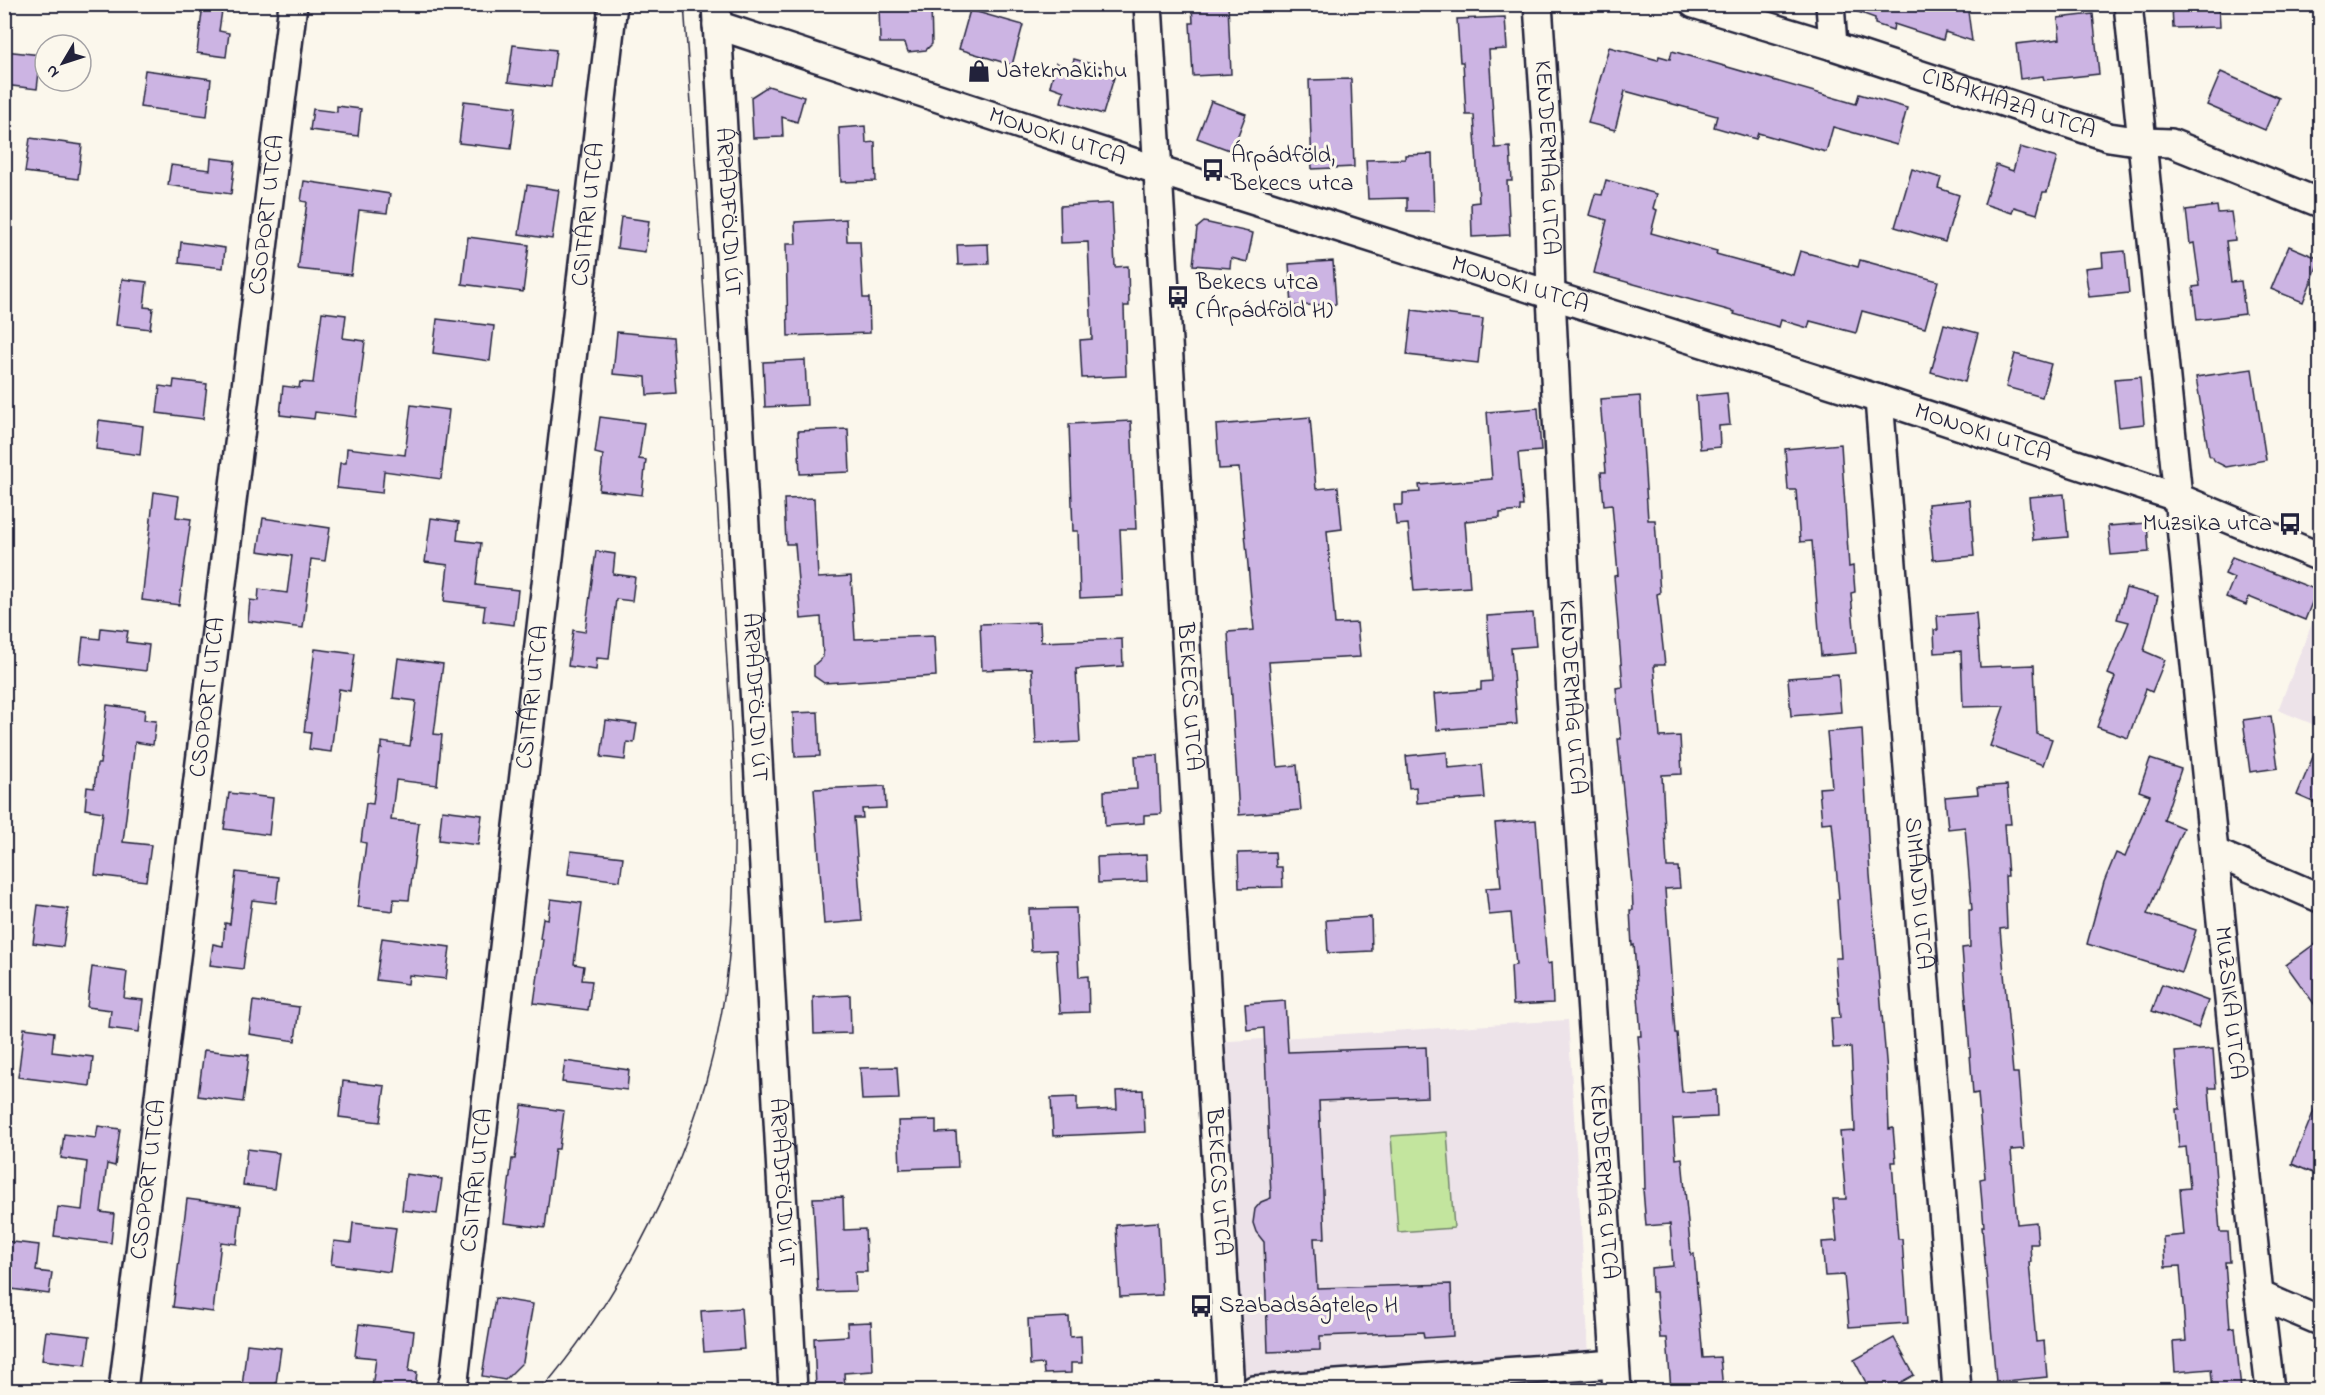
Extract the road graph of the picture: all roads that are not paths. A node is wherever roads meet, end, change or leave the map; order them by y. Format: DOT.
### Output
graph roads {
  1 [pos="293,4"];
  2 [pos="1148,4"];
  3 [pos="1538,4"];
  4 [pos="1694,4"];
  5 [pos="1830,4"];
  6 [pos="2128,4"];
  7 [pos="613,5"];
  8 [pos="717,15"];
  9 [pos="1833,46"];
  10 [pos="2143,142"];
  11 [pos="1157,170"];
  12 [pos="2320,203"];
  13 [pos="1551,296"];
  14 [pos="1879,399"];
  15 [pos="2179,498"];
  16 [pos="2320,557"];
  17 [pos="2216,853"];
  18 [pos="2320,898"];
  19 [pos="2259,1295"];
  20 [pos="2320,1321"];
  21 [pos="1615,1364"];
  22 [pos="123,1390"];
  23 [pos="450,1390"];
  24 [pos="793,1390"];
  25 [pos="1230,1390"];
  26 [pos="1254,1390"];
  27 [pos="1617,1390"];
  28 [pos="1957,1390"];
  29 [pos="2271,1390"];
  1 -- 22 [label="street, CSOPORT UTCA"];
  2 -- 11 [label="street, BEKECS UTCA"];
  3 -- 13 [label="street, KENDERMAG UTCA"];
  4 -- 9 [label="street, CIBAKHÁZA UTCA"];
  5 -- 9 [label="street"];
  6 -- 10 [label="street, MUZSIKA UTCA"];
  7 -- 23 [label="street, CSITÁRI UTCA"];
  8 -- 11 [label="street, MONOKI UTCA"];
  8 -- 24 [label="street, ÁRPÁDFÖLDI ÚT"];
  9 -- 10 [label="street, CIBAKHÁZA UTCA"];
  10 -- 12 [label="street, CIBAKHÁZA UTCA"];
  10 -- 15 [label="street, MUZSIKA UTCA"];
  11 -- 13 [label="street, MONOKI UTCA"];
  11 -- 25 [label="street, BEKECS UTCA"];
  13 -- 14 [label="street, MONOKI UTCA"];
  13 -- 21 [label="street, KENDERMAG UTCA"];
  14 -- 15 [label="street, MONOKI UTCA"];
  14 -- 28 [label="street, SIMÁNDI UTCA"];
  15 -- 16 [label="street, MONOKI UTCA"];
  15 -- 17 [label="street, MUZSIKA UTCA"];
  17 -- 18 [label="street"];
  17 -- 19 [label="street, MUZSIKA UTCA"];
  19 -- 20 [label="street"];
  19 -- 29 [label="street, MUZSIKA UTCA"];
  21 -- 26 [label="street"];
  21 -- 27 [label="street, KENDERMAG UTCA"];
}
